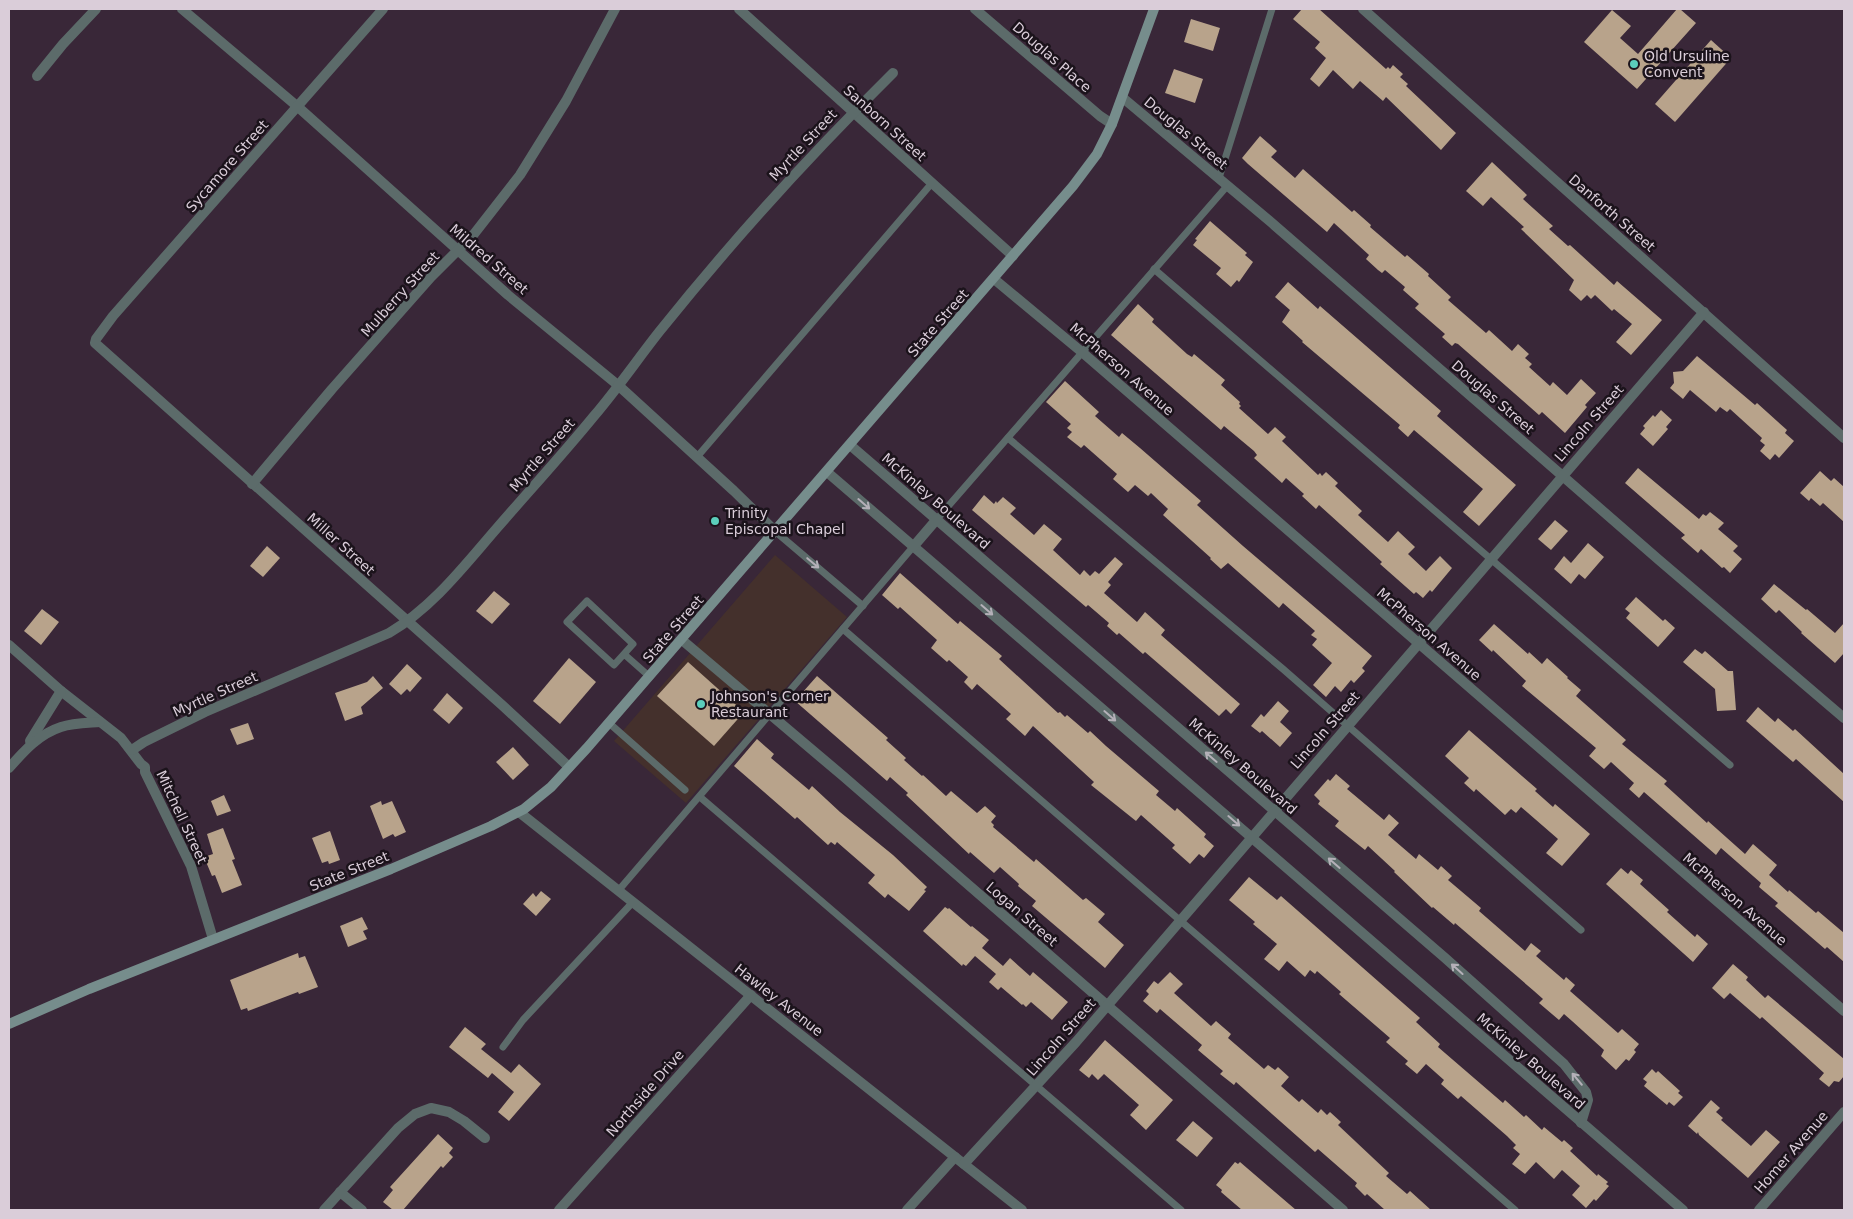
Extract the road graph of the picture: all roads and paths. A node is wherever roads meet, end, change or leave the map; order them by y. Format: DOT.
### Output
graph roads {
  1 [pos="96,9"];
  2 [pos="182,9"];
  3 [pos="383,9"];
  4 [pos="615,9"];
  5 [pos="739,9"];
  6 [pos="975,9"];
  7 [pos="1154,9"];
  8 [pos="1272,9"];
  9 [pos="1362,9"];
  10 [pos="893,73"];
  11 [pos="37,76"];
  12 [pos="1123,98"];
  13 [pos="298,107"];
  14 [pos="853,113"];
  15 [pos="1112,124"];
  16 [pos="1224,182"];
  17 [pos="932,183"];
  18 [pos="458,251"];
  19 [pos="1013,256"];
  20 [pos="1154,269"];
  21 [pos="994,279"];
  22 [pos="1704,312"];
  23 [pos="95,343"];
  24 [pos="1083,353"];
  25 [pos="618,386"];
  26 [pos="1008,438"];
  27 [pos="1844,438"];
  28 [pos="850,445"];
  29 [pos="697,457"];
  30 [pos="827,472"];
  31 [pos="1563,475"];
  32 [pos="252,484"];
  33 [pos="937,519"];
  34 [pos="776,532"];
  35 [pos="913,547"];
  36 [pos="1491,558"];
  37 [pos="863,606"];
  38 [pos="408,622"];
  39 [pos="843,629"];
  40 [pos="682,640"];
  41 [pos="1418,643"];
  42 [pos="9,645"];
  43 [pos="624,654"];
  44 [pos="650,677"];
  45 [pos="60,691"];
  46 [pos="771,714"];
  47 [pos="1844,718"];
  48 [pos="100,722"];
  49 [pos="609,723"];
  50 [pos="1347,726"];
  51 [pos="132,750"];
  52 [pos="19,756"];
  53 [pos="1730,765"];
  54 [pos="9,768"];
  55 [pos="569,768"];
  56 [pos="685,790"];
  57 [pos="700,797"];
  58 [pos="1274,811"];
  59 [pos="519,812"];
  60 [pos="1251,837"];
  61 [pos="618,891"];
  62 [pos="633,902"];
  63 [pos="1179,921"];
  64 [pos="1582,930"];
  65 [pos="213,939"];
  66 [pos="750,994"];
  67 [pos="1107,1006"];
  68 [pos="1844,1011"];
  69 [pos="11,1021"];
  70 [pos="503,1047"];
  71 [pos="1036,1086"];
  72 [pos="1844,1112"];
  73 [pos="1581,1123"];
  74 [pos="485,1138"];
  75 [pos="956,1157"];
  76 [pos="964,1164"];
  77 [pos="340,1192"];
  78 [pos="324,1210"];
  79 [pos="362,1210"];
  80 [pos="559,1210"];
  81 [pos="907,1210"];
  82 [pos="1022,1210"];
  83 [pos="1181,1210"];
  84 [pos="1343,1210"];
  85 [pos="1515,1210"];
  86 [pos="1682,1210"];
  87 [pos="1759,1210"];
  1 -- 11 [label="street"];
  2 -- 13 [label="street, Mildred Street"];
  3 -- 13 [label="street, Sycamore Street"];
  4 -- 18 [label="street, Mulberry Street"];
  5 -- 14 [label="street, Sanborn Street"];
  6 -- 15 [label="street, Douglas Place"];
  7 -- 12 [label="street, State Street"];
  8 -- 16 [label="lane"];
  9 -- 22 [label="street, Danforth Street"];
  10 -- 14 [label="street, Myrtle Street"];
  12 -- 15 [label="street, State Street"];
  12 -- 16 [label="street, Douglas Street"];
  13 -- 18 [label="street, Mildred Street"];
  13 -- 23 [label="street, Sycamore Street"];
  14 -- 17 [label="street, Sanborn Street"];
  14 -- 25 [label="street, Myrtle Street"];
  15 -- 19 [label="street, State Street"];
  16 -- 20 [label="lane"];
  16 -- 31 [label="street, Douglas Street"];
  17 -- 19 [label="street, Sanborn Street"];
  17 -- 29 [label="lane"];
  18 -- 25 [label="street, Mildred Street"];
  18 -- 32 [label="street, Mulberry Street"];
  19 -- 21 [label="street, State Street"];
  20 -- 24 [label="lane"];
  20 -- 36 [label="lane"];
  21 -- 24 [label="street, McPherson Avenue"];
  21 -- 28 [label="street, State Street"];
  22 -- 27 [label="street, Danforth Street"];
  22 -- 31 [label="street, Lincoln Street"];
  23 -- 32 [label="street, Miller Street"];
  24 -- 26 [label="lane"];
  24 -- 41 [label="street, McPherson Avenue"];
  25 -- 29 [label="street, Mildred Street"];
  25 -- 38 [label="street, Myrtle Street"];
  26 -- 33 [label="lane"];
  26 -- 50 [label="lane"];
  28 -- 30 [label="street, State Street"];
  28 -- 33 [label="street, McKinley Boulevard"];
  29 -- 34 [label="street, Mildred Street"];
  30 -- 34 [label="street, State Street"];
  30 -- 35 [label="street, McKinley Boulevard, one-way"];
  31 -- 36 [label="street, Lincoln Street"];
  31 -- 47 [label="street, Douglas Street"];
  32 -- 38 [label="street, Miller Street"];
  33 -- 35 [label="street"];
  58 -- 33 [label="street, McKinley Boulevard, one-way"];
  34 -- 37 [label="lane, one-way"];
  34 -- 40 [label="street, State Street"];
  35 -- 37 [label="lane"];
  35 -- 60 [label="street, McKinley Boulevard, one-way"];
  36 -- 41 [label="street, Lincoln Street"];
  36 -- 53 [label="lane"];
  37 -- 39 [label="lane"];
  38 -- 51 [label="street, Myrtle Street"];
  38 -- 55 [label="street, Miller Street"];
  39 -- 46 [label="lane"];
  39 -- 63 [label="lane"];
  40 -- 44 [label="street, State Street"];
  40 -- 46 [label="street, Logan Street"];
  41 -- 50 [label="street, Lincoln Street"];
  41 -- 68 [label="street, McPherson Avenue"];
  42 -- 45 [label="street, Mitchell Street"];
  43 -- 43 [label="lane"];
  43 -- 44 [label="lane"];
  44 -- 49 [label="street, State Street"];
  45 -- 48 [label="street, Mitchell Street"];
  45 -- 52 [label="street"];
  46 -- 57 [label="lane"];
  46 -- 67 [label="street, Logan Street"];
  48 -- 51 [label="street, Mitchell Street"];
  48 -- 52 [label="street"];
  49 -- 55 [label="street, State Street"];
  49 -- 56 [label="lane"];
  50 -- 58 [label="street, Lincoln Street"];
  50 -- 64 [label="lane"];
  51 -- 65 [label="street, Mitchell Street"];
  52 -- 54 [label="street"];
  55 -- 59 [label="street, State Street"];
  57 -- 61 [label="lane"];
  57 -- 71 [label="lane"];
  58 -- 60 [label="street, Lincoln Street"];
  73 -- 58 [label="street, McKinley Boulevard, one-way"];
  59 -- 61 [label="street, Hawley Avenue"];
  59 -- 65 [label="street, State Street"];
  60 -- 63 [label="street, Lincoln Street"];
  60 -- 73 [label="street, McKinley Boulevard"];
  61 -- 62 [label="street, Hawley Avenue"];
  62 -- 66 [label="street, Hawley Avenue"];
  62 -- 70 [label="lane"];
  63 -- 67 [label="street, Lincoln Street"];
  63 -- 85 [label="lane"];
  65 -- 69 [label="street, State Street"];
  66 -- 75 [label="street, Hawley Avenue"];
  66 -- 80 [label="street, Northside Drive"];
  67 -- 71 [label="street, Lincoln Street"];
  67 -- 84 [label="street, Logan Street"];
  71 -- 76 [label="street, Lincoln Street"];
  71 -- 83 [label="lane"];
  72 -- 87 [label="street, Homer Avenue"];
  73 -- 86 [label="street, McKinley Boulevard"];
  74 -- 77 [label="street"];
  75 -- 76 [label="street, Hawley Avenue"];
  75 -- 81 [label="street"];
  76 -- 82 [label="street, Hawley Avenue"];
  77 -- 78 [label="street"];
  77 -- 79 [label="street"];
}
